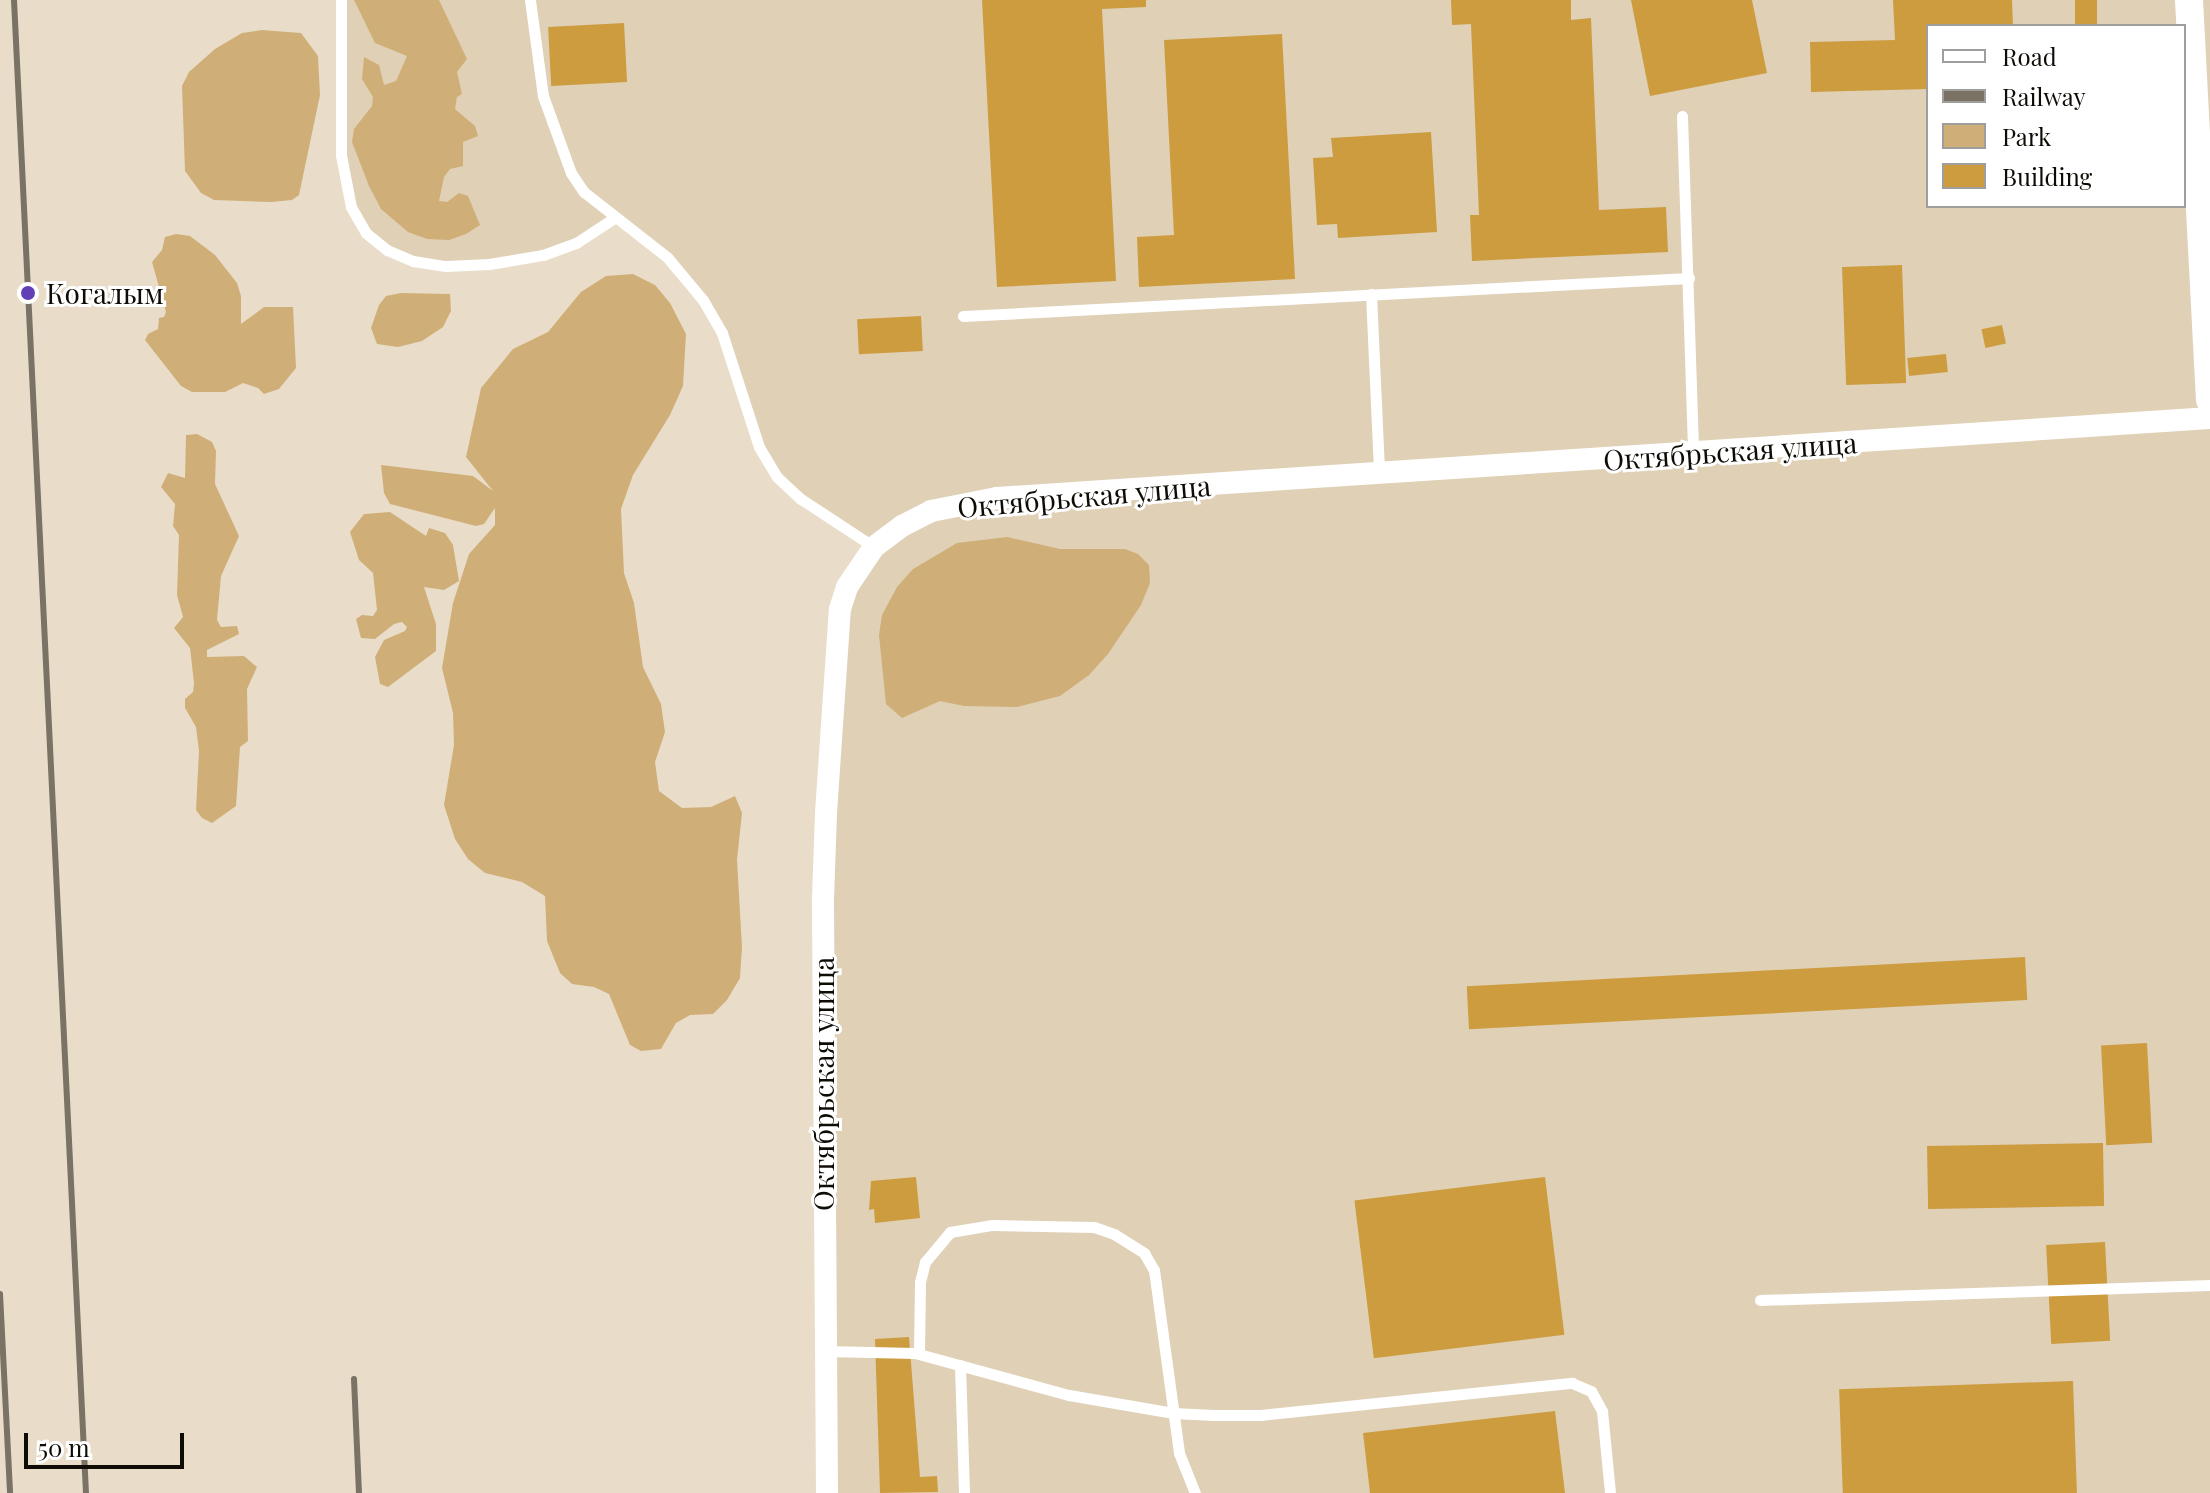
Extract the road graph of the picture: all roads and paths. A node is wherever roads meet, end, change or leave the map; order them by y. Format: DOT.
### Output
graph roads {
  1 [pos="341,0"];
  2 [pos="530,0"];
  3 [pos="2189,0"];
  4 [pos="1682,116"];
  5 [pos="2203,147"];
  6 [pos="614,218"];
  7 [pos="1689,278"];
  8 [pos="1371,294"];
  9 [pos="963,316"];
  10 [pos="2210,399"];
  11 [pos="2210,418"];
  12 [pos="1693,454"];
  13 [pos="1379,473"];
  14 [pos="874,547"];
  15 [pos="2210,1285"];
  16 [pos="1760,1300"];
  17 [pos="825,1351"];
  18 [pos="919,1354"];
  19 [pos="960,1365"];
  20 [pos="1173,1413"];
  21 [pos="827,1493"];
  22 [pos="964,1493"];
  23 [pos="1195,1493"];
  24 [pos="1610,1493"];
  1 -- 6 [label="lane"];
  2 -- 6 [label="lane"];
  3 -- 5 [label="street"];
  4 -- 7 [label="lane"];
  5 -- 10 [label="street"];
  6 -- 14 [label="lane"];
  7 -- 8 [label="lane"];
  7 -- 12 [label="lane"];
  8 -- 9 [label="lane"];
  8 -- 13 [label="lane"];
  11 -- 12 [label="street, Октябрьская улица"];
  12 -- 13 [label="street, Октябрьская улица"];
  13 -- 14 [label="street, Октябрьская улица"];
  14 -- 17 [label="street, Октябрьская улица"];
  15 -- 16 [label="lane"];
  17 -- 18 [label="lane"];
  17 -- 21 [label="street, Октябрьская улица"];
  18 -- 19 [label="lane"];
  18 -- 20 [label="lane"];
  19 -- 20 [label="lane"];
  19 -- 22 [label="lane"];
  20 -- 23 [label="lane"];
  20 -- 24 [label="lane"];
}
